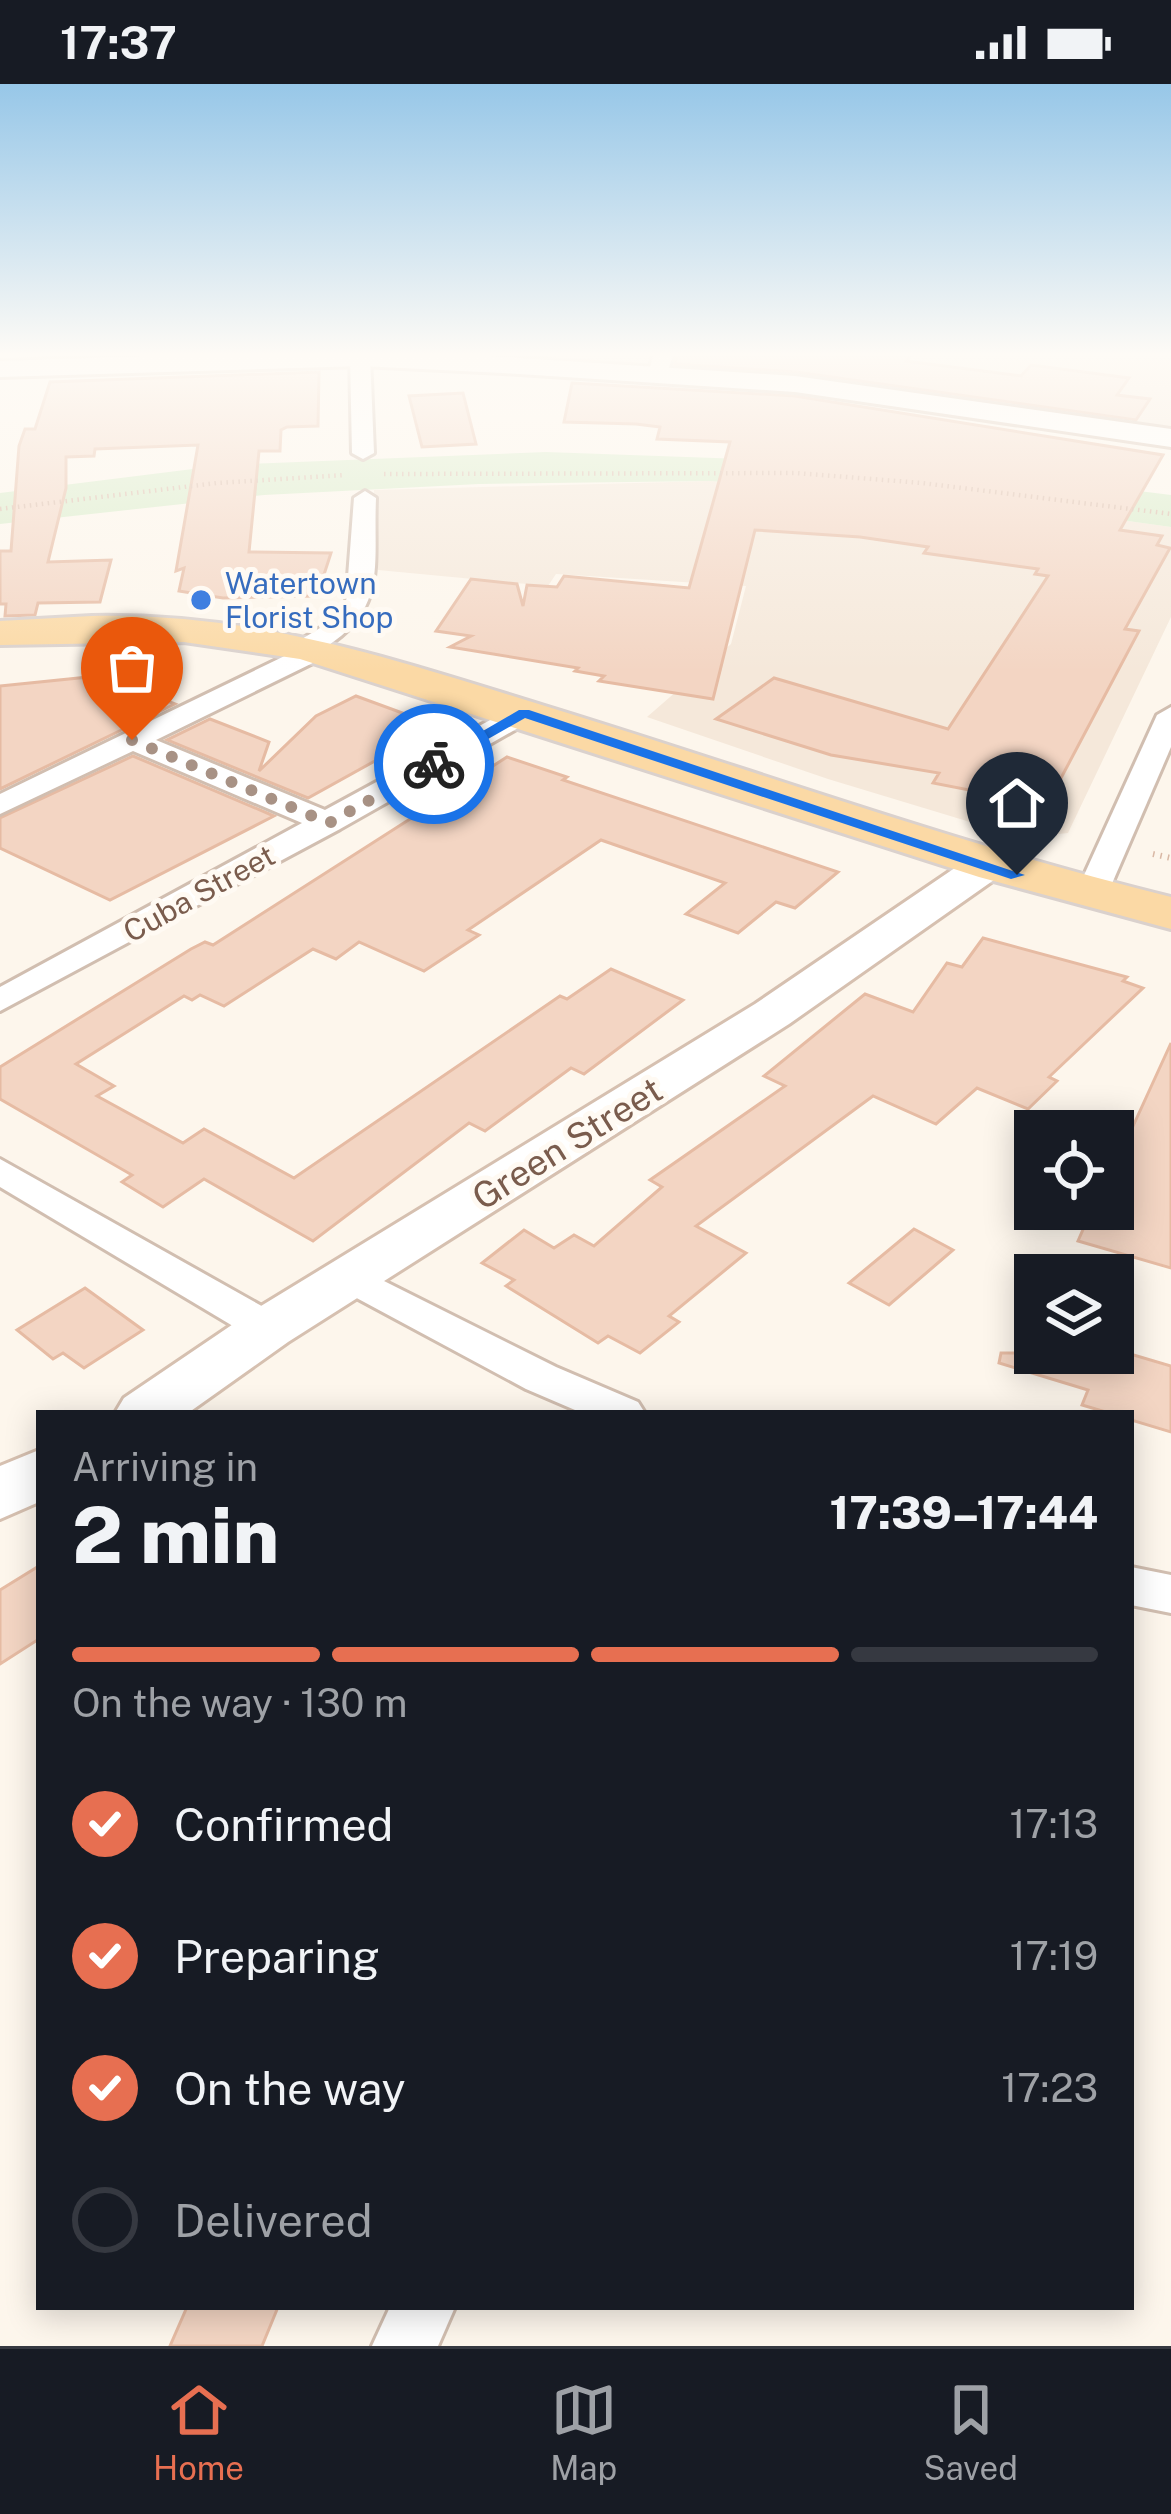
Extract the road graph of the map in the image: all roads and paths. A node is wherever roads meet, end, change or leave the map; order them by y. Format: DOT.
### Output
graph roads {
  1 [pos="365,498"];
  2 [pos="0,508"];
  3 [pos="1171,514"];
  4 [pos="0,633"];
  5 [pos="311,649"];
  6 [pos="524,713"];
  7 [pos="1171,716"];
  8 [pos="132,740"];
  9 [pos="0,805"];
  10 [pos="329,823"];
  11 [pos="1153,854"];
  12 [pos="1171,858"];
  13 [pos="986,866"];
  14 [pos="1091,895"];
  15 [pos="1171,913"];
  16 [pos="0,1001"];
  17 [pos="0,1171"];
  18 [pos="352,1278"];
  19 [pos="268,1328"];
  20 [pos="153,1410"];
  21 [pos="616,1410"];
  22 [pos="36,1475"];
  23 [pos="0,1495"];
  24 [pos="1134,1587"];
  25 [pos="1171,1594"];
  26 [pos="422,2310"];
  27 [pos="405,2346"];
  1 -- 5 [label="street"];
  2 -- 3 [label="path"];
  4 -- 5 [label="main road"];
  5 -- 6 [label="main road"];
  5 -- 8 [label="street"];
  6 -- 10 [label="street, Cuba Street"];
  6 -- 13 [label="main road"];
  7 -- 14 [label="street"];
  8 -- 9 [label="street"];
  8 -- 10 [label="street"];
  10 -- 16 [label="street, Cuba Street"];
  11 -- 12 [label="path"];
  13 -- 14 [label="main road"];
  13 -- 18 [label="street, Green Street"];
  14 -- 15 [label="main road"];
  17 -- 19 [label="street"];
  18 -- 19 [label="street, Green Street"];
  18 -- 21 [label="street"];
  19 -- 20 [label="street, Green Street"];
  22 -- 23 [label="street"];
  24 -- 25 [label="street"];
  26 -- 27 [label="street"];
}
